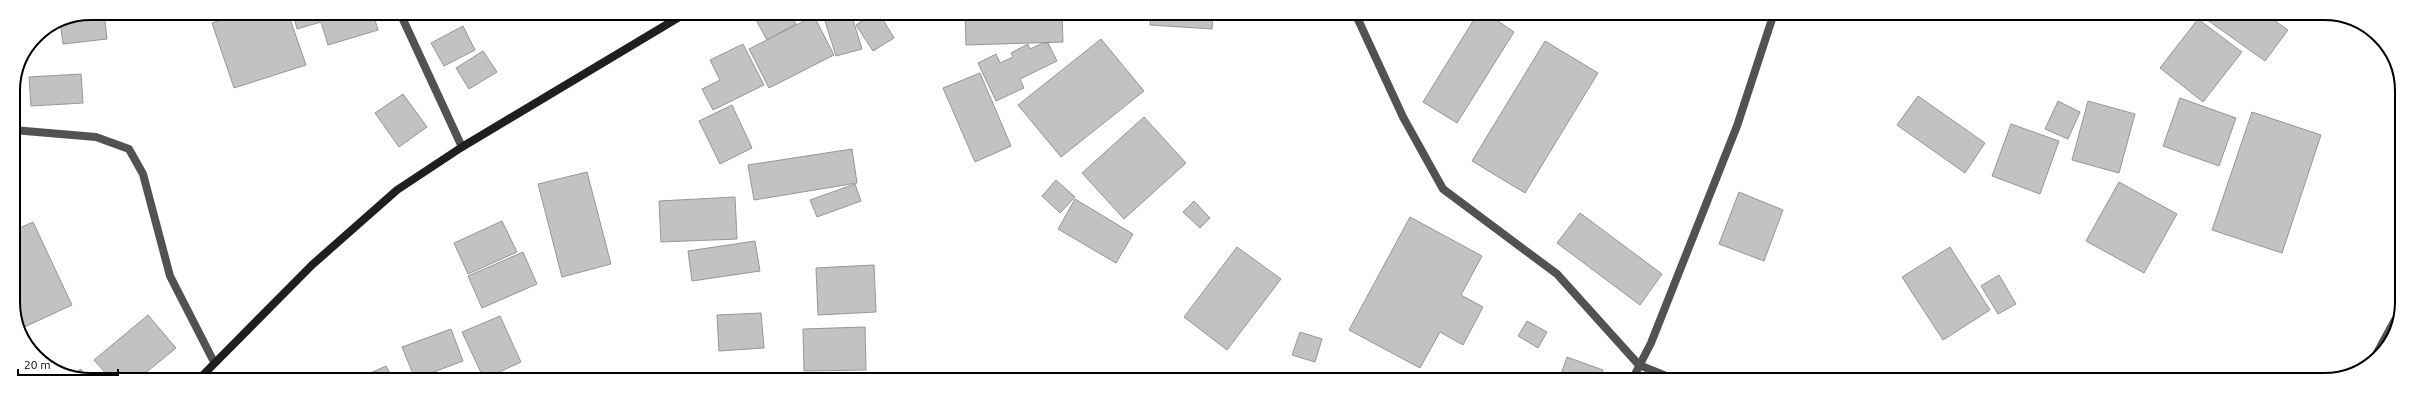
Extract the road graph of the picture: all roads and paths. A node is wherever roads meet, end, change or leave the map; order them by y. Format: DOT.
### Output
graph roads {
  1 [pos="403,20"];
  2 [pos="674,20"];
  3 [pos="1357,20"];
  4 [pos="1772,20"];
  5 [pos="20,131"];
  6 [pos="462,148"];
  7 [pos="2390,329"];
  8 [pos="2384,341"];
  9 [pos="214,362"];
  10 [pos="1640,365"];
  11 [pos="204,373"];
  12 [pos="1636,373"];
  13 [pos="1659,373"];
  1 -- 6 [label="street"];
  2 -- 6 [label="main road"];
  3 -- 10 [label="street"];
  4 -- 10 [label="street"];
  5 -- 9 [label="street"];
  6 -- 9 [label="main road"];
  7 -- 8 [label="street"];
  9 -- 11 [label="main road"];
  10 -- 12 [label="street"];
  10 -- 13 [label="street"];
}
